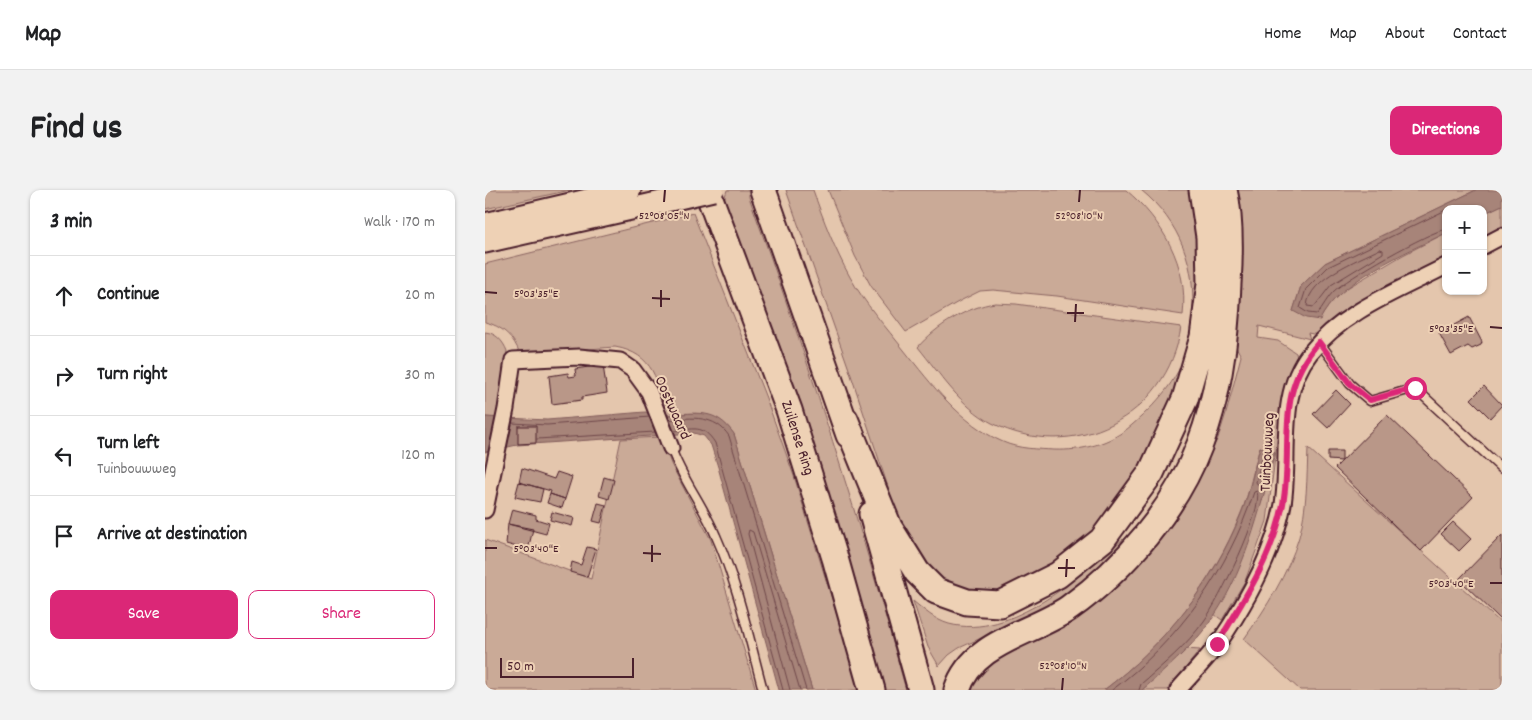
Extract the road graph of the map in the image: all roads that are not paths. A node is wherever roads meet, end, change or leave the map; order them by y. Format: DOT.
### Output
graph roads {
  1 [pos="630,190"];
  2 [pos="707,190"];
  3 [pos="713,190"];
  4 [pos="763,190"];
  5 [pos="1202,190"];
  6 [pos="1225,190"];
  7 [pos="485,224"];
  8 [pos="1502,236"];
  9 [pos="485,242"];
  10 [pos="1487,244"];
  11 [pos="1442,268"];
  12 [pos="1319,342"];
  13 [pos="845,419"];
  14 [pos="671,448"];
  15 [pos="1502,469"];
  16 [pos="485,510"];
  17 [pos="763,690"];
  18 [pos="872,690"];
  19 [pos="921,690"];
  20 [pos="957,690"];
  21 [pos="1178,690"];
  1 -- 7 [label="main road"];
  2 -- 18 [label="main road, Zuilense Ring"];
  3 -- 9 [label="main road, bridge"];
  4 -- 13 [label="main road"];
  5 -- 13 [label="main road"];
  6 -- 20 [label="main road"];
  8 -- 10 [label="street"];
  11 -- 12 [label="street, Tuinbouwweg"];
  12 -- 15 [label="lane"];
  12 -- 21 [label="street, Tuinbouwweg"];
  13 -- 19 [label="main road"];
  14 -- 16 [label="street, Oostwaard"];
  14 -- 17 [label="lane, Oostwaard"];
}
